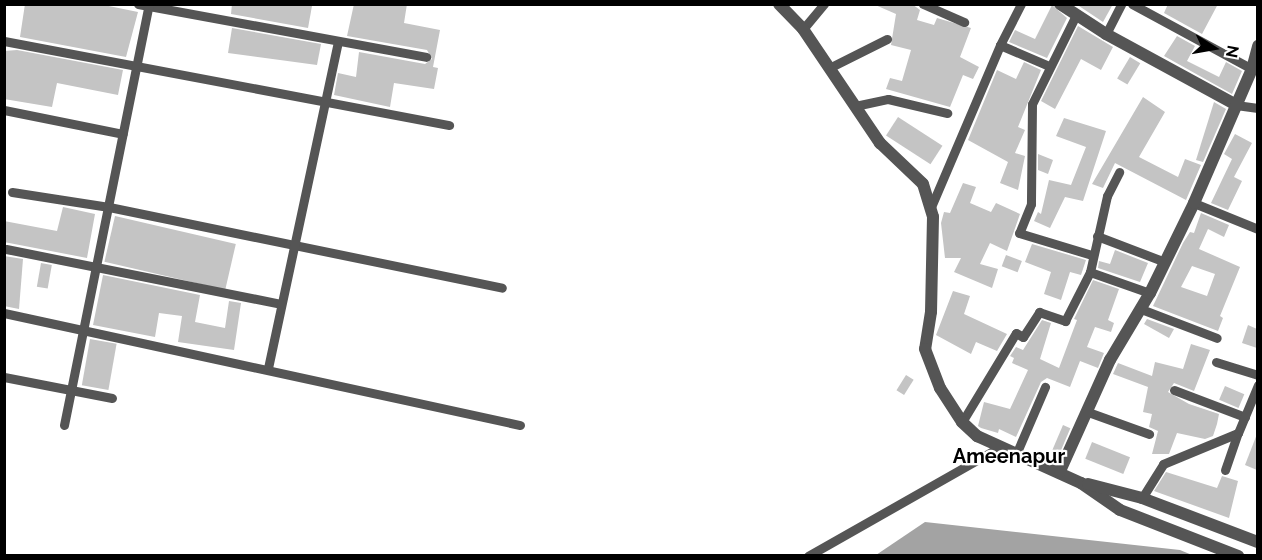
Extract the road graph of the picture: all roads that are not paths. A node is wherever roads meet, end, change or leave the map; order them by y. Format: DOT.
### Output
graph roads {
  1 [pos="138,4"];
  2 [pos="779,4"];
  3 [pos="824,4"];
  4 [pos="923,4"];
  5 [pos="1021,4"];
  6 [pos="1121,4"];
  7 [pos="1132,4"];
  8 [pos="149,5"];
  9 [pos="1062,5"];
  10 [pos="933,7"];
  11 [pos="1076,15"];
  12 [pos="964,22"];
  13 [pos="803,29"];
  14 [pos="1106,34"];
  15 [pos="887,39"];
  16 [pos="4,41"];
  17 [pos="338,42"];
  18 [pos="1000,45"];
  19 [pos="1257,46"];
  20 [pos="426,57"];
  21 [pos="1049,66"];
  22 [pos="137,67"];
  23 [pos="829,68"];
  24 [pos="1251,69"];
  25 [pos="325,102"];
  26 [pos="1236,105"];
  27 [pos="855,106"];
  28 [pos="1257,108"];
  29 [pos="4,110"];
  30 [pos="947,113"];
  31 [pos="448,125"];
  32 [pos="123,134"];
  33 [pos="1119,172"];
  34 [pos="12,192"];
  35 [pos="1194,203"];
  36 [pos="109,207"];
  37 [pos="931,207"];
  38 [pos="1257,229"];
  39 [pos="1097,236"];
  40 [pos="294,247"];
  41 [pos="6,249"];
  42 [pos="1092,255"];
  43 [pos="1165,262"];
  44 [pos="96,269"];
  45 [pos="1090,272"];
  46 [pos="502,288"];
  47 [pos="1150,293"];
  48 [pos="281,304"];
  49 [pos="1141,309"];
  50 [pos="4,313"];
  51 [pos="83,332"];
  52 [pos="1218,338"];
  53 [pos="1216,362"];
  54 [pos="268,368"];
  55 [pos="1257,375"];
  56 [pos="4,377"];
  57 [pos="1257,385"];
  58 [pos="1045,387"];
  59 [pos="71,390"];
  60 [pos="1174,390"];
  61 [pos="112,398"];
  62 [pos="1088,412"];
  63 [pos="1245,417"];
  64 [pos="963,422"];
  65 [pos="64,425"];
  66 [pos="520,425"];
  67 [pos="1238,433"];
  68 [pos="1149,434"];
  69 [pos="1000,447"];
  70 [pos="1017,452"];
  71 [pos="1225,470"];
  72 [pos="1060,471"];
  73 [pos="1081,483"];
  74 [pos="1142,498"];
  75 [pos="1257,542"];
  76 [pos="808,555"];
  77 [pos="1238,555"];
  1 -- 8 [label="street"];
  2 -- 13 [label="street"];
  3 -- 13 [label="street"];
  4 -- 10 [label="street"];
  5 -- 18 [label="street"];
  6 -- 14 [label="street"];
  7 -- 24 [label="street"];
  8 -- 17 [label="street"];
  8 -- 22 [label="street"];
  9 -- 11 [label="street"];
  10 -- 12 [label="street"];
  11 -- 14 [label="street"];
  11 -- 21 [label="street"];
  13 -- 23 [label="street"];
  14 -- 26 [label="street"];
  15 -- 23 [label="street"];
  16 -- 22 [label="street"];
  17 -- 20 [label="street"];
  17 -- 25 [label="street"];
  18 -- 21 [label="street"];
  18 -- 37 [label="street"];
  19 -- 24 [label="street"];
  21 -- 42 [label="street"];
  22 -- 25 [label="street"];
  22 -- 32 [label="street"];
  23 -- 27 [label="street"];
  24 -- 26 [label="street"];
  25 -- 31 [label="street"];
  25 -- 40 [label="street"];
  26 -- 28 [label="street"];
  26 -- 35 [label="street"];
  27 -- 30 [label="street"];
  27 -- 37 [label="street"];
  29 -- 32 [label="street"];
  32 -- 36 [label="street"];
  33 -- 39 [label="street"];
  34 -- 36 [label="street"];
  35 -- 38 [label="street"];
  35 -- 43 [label="street"];
  36 -- 40 [label="street"];
  36 -- 44 [label="street"];
  37 -- 64 [label="street"];
  39 -- 42 [label="street"];
  39 -- 43 [label="street"];
  40 -- 46 [label="street"];
  40 -- 48 [label="street"];
  41 -- 44 [label="street"];
  42 -- 45 [label="street"];
  43 -- 47 [label="street"];
  44 -- 48 [label="street"];
  44 -- 51 [label="street"];
  45 -- 47 [label="street"];
  45 -- 64 [label="street"];
  47 -- 49 [label="street"];
  48 -- 54 [label="street"];
  49 -- 52 [label="street"];
  49 -- 62 [label="street"];
  50 -- 51 [label="street"];
  51 -- 54 [label="street"];
  51 -- 59 [label="street"];
  53 -- 55 [label="street"];
  54 -- 66 [label="street"];
  56 -- 59 [label="street"];
  57 -- 63 [label="street"];
  58 -- 70 [label="street"];
  59 -- 61 [label="street"];
  59 -- 65 [label="street"];
  60 -- 63 [label="street"];
  62 -- 68 [label="street"];
  62 -- 72 [label="street"];
  63 -- 67 [label="street"];
  64 -- 69 [label="street"];
  67 -- 71 [label="street"];
  67 -- 74 [label="street"];
  69 -- 70 [label="street"];
  69 -- 76 [label="street"];
  70 -- 72 [label="street"];
  72 -- 73 [label="street"];
  73 -- 74 [label="street"];
  73 -- 77 [label="street"];
  74 -- 75 [label="street"];
}
